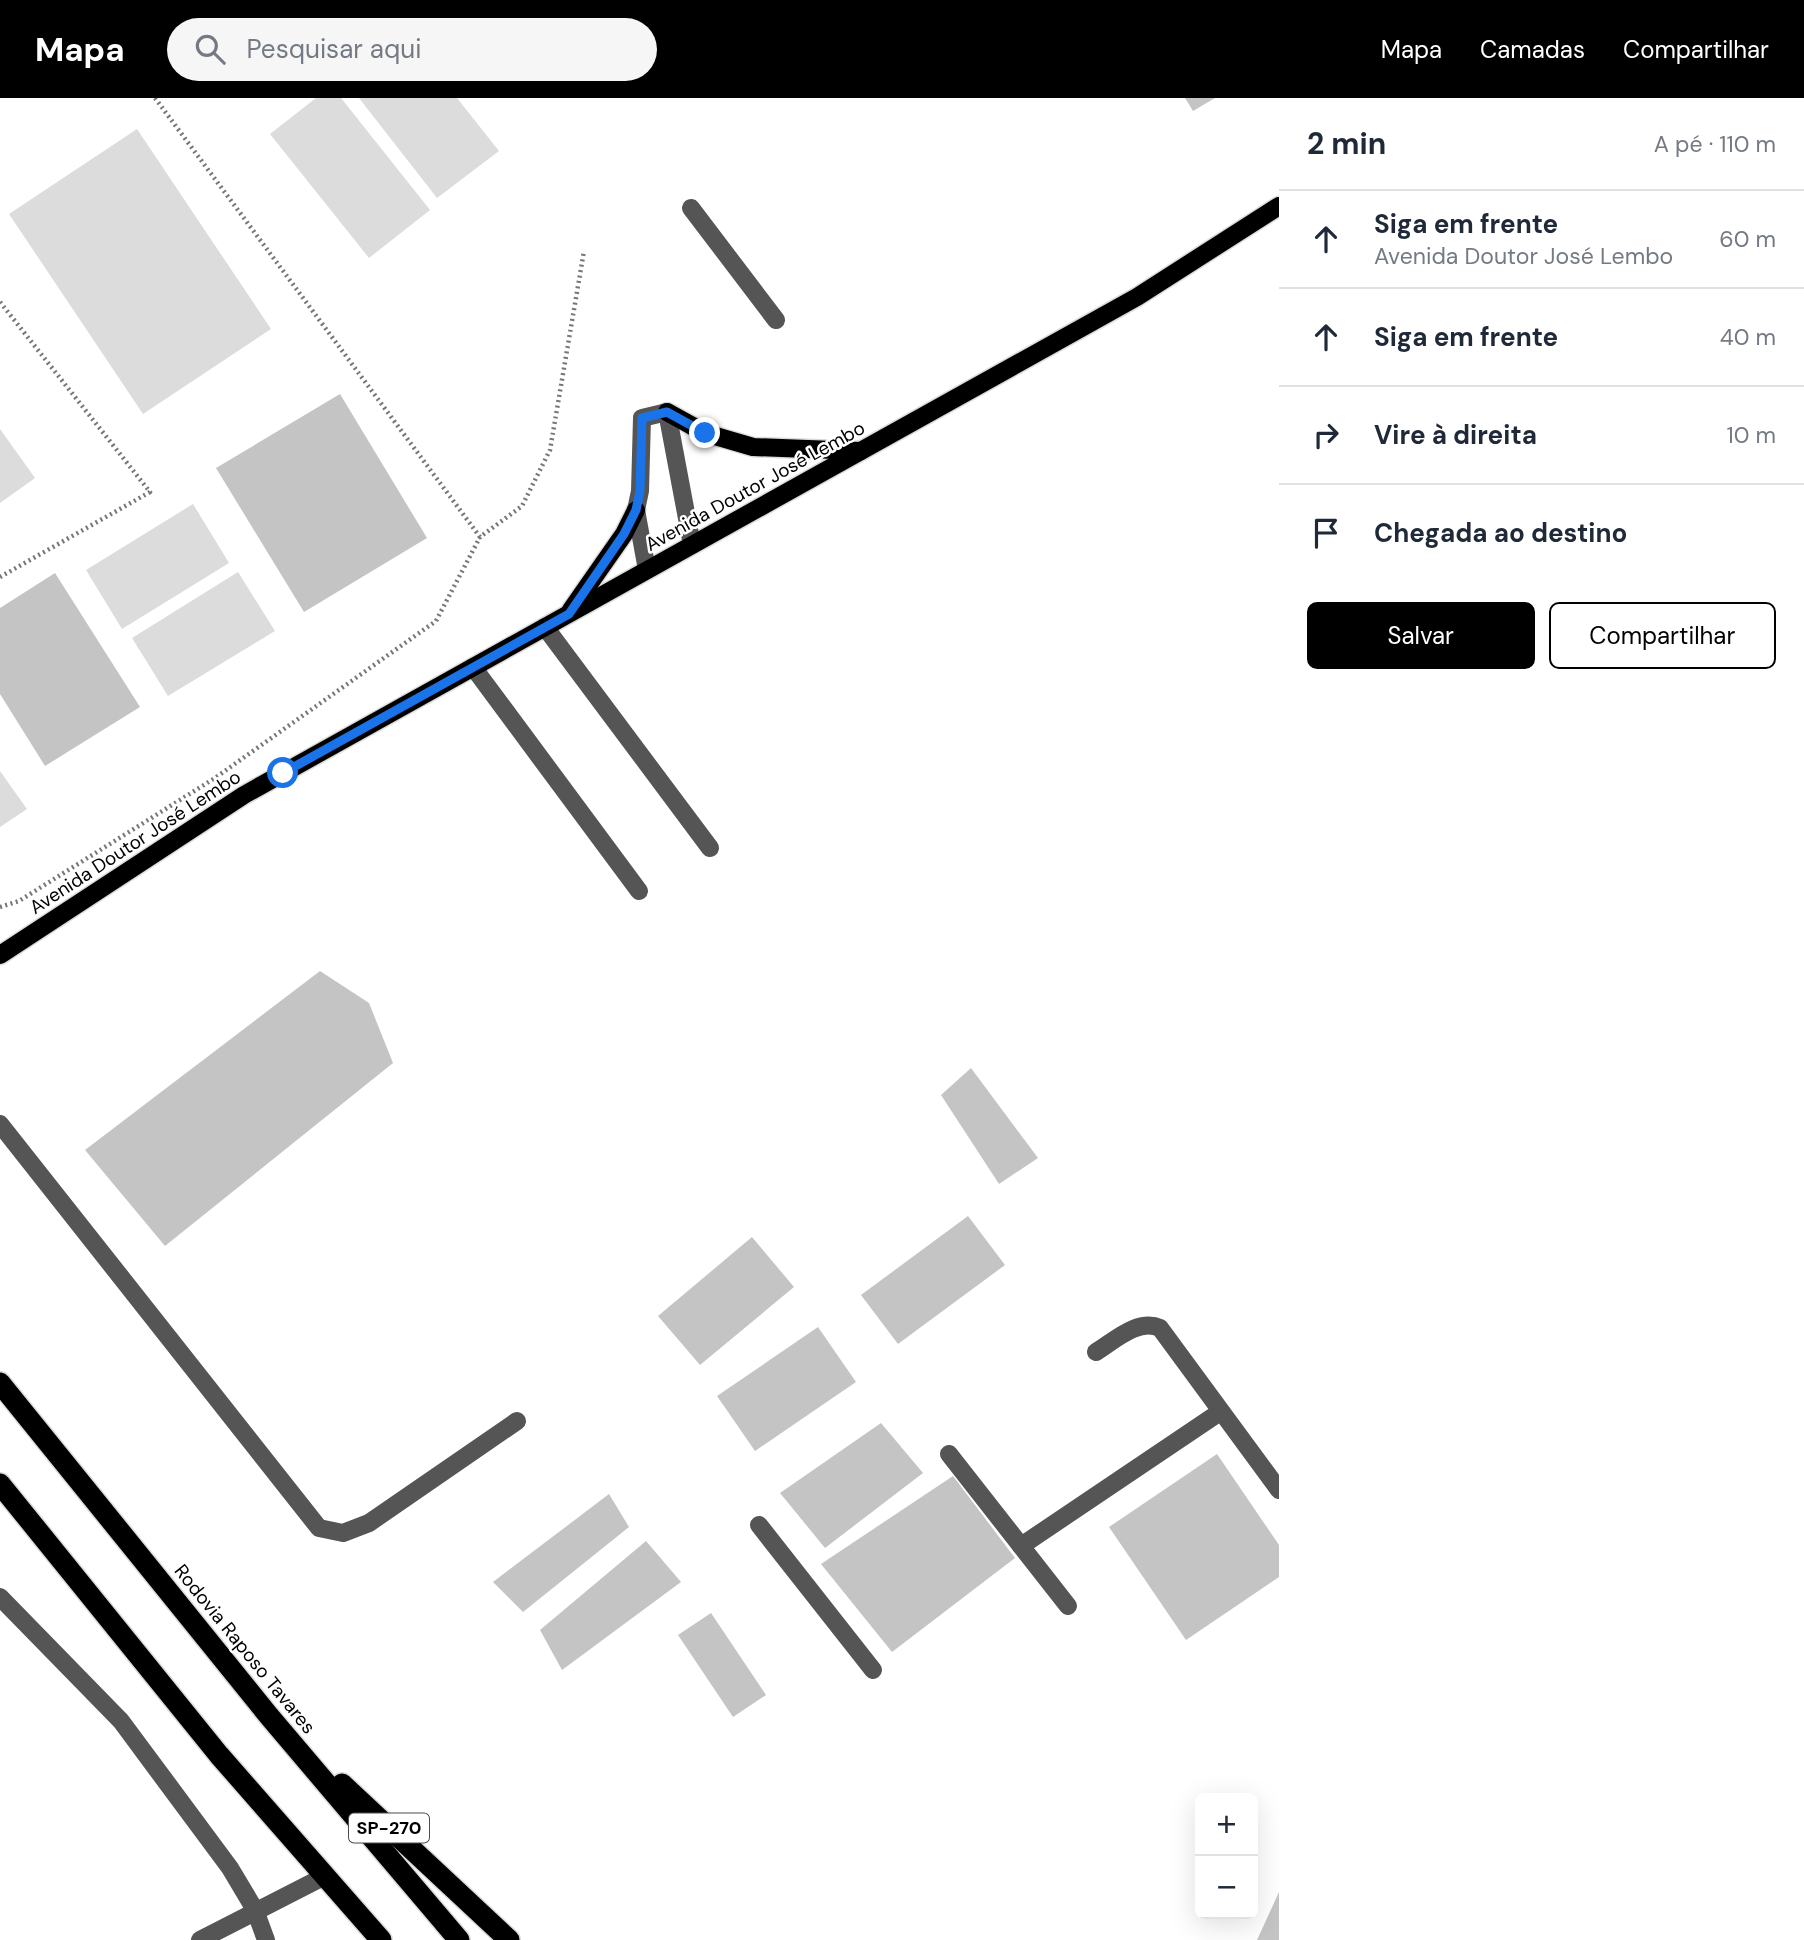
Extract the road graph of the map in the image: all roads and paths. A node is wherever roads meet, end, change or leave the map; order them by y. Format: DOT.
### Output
graph roads {
  1 [pos="155,98"];
  2 [pos="1279,206"];
  3 [pos="691,208"];
  4 [pos="584,251"];
  5 [pos="0,302"];
  6 [pos="776,320"];
  7 [pos="667,412"];
  8 [pos="861,451"];
  9 [pos="636,510"];
  10 [pos="480,537"];
  11 [pos="692,545"];
  12 [pos="647,570"];
  13 [pos="0,577"];
  14 [pos="569,614"];
  15 [pos="545,627"];
  16 [pos="473,667"];
  17 [pos="710,848"];
  18 [pos="639,891"];
  19 [pos="0,907"];
  20 [pos="0,955"];
  21 [pos="0,1124"];
  22 [pos="1096,1352"];
  23 [pos="0,1383"];
  24 [pos="1220,1412"];
  25 [pos="517,1421"];
  26 [pos="949,1454"];
  27 [pos="0,1484"];
  28 [pos="1279,1490"];
  29 [pos="759,1525"];
  30 [pos="1021,1546"];
  31 [pos="0,1597"];
  32 [pos="1068,1606"];
  33 [pos="873,1670"];
  34 [pos="269,1716"];
  35 [pos="325,1876"];
  36 [pos="255,1910"];
  37 [pos="200,1940"];
  38 [pos="266,1940"];
  39 [pos="381,1940"];
  40 [pos="459,1940"];
  41 [pos="509,1940"];
  1 -- 10 [label="path"];
  2 -- 8 [label="main road, Avenida Doutor José Lembo"];
  3 -- 6 [label="street"];
  4 -- 10 [label="path"];
  5 -- 13 [label="path"];
  7 -- 8 [label="main road"];
  7 -- 9 [label="street"];
  7 -- 11 [label="street"];
  8 -- 11 [label="main road, Avenida Doutor José Lembo"];
  9 -- 12 [label="street"];
  9 -- 14 [label="main road"];
  10 -- 19 [label="path"];
  11 -- 12 [label="main road, Avenida Doutor José Lembo"];
  12 -- 14 [label="main road, Avenida Doutor José Lembo"];
  14 -- 15 [label="main road, Avenida Doutor José Lembo"];
  15 -- 16 [label="main road, Avenida Doutor José Lembo"];
  15 -- 17 [label="street"];
  16 -- 18 [label="street"];
  16 -- 20 [label="main road, Avenida Doutor José Lembo"];
  21 -- 25 [label="street"];
  22 -- 24 [label="street"];
  23 -- 34 [label="highway, Rodovia Raposo Tavares / SP-270"];
  24 -- 28 [label="street"];
  24 -- 30 [label="street"];
  26 -- 30 [label="street"];
  27 -- 35 [label="highway"];
  29 -- 33 [label="street"];
  30 -- 32 [label="street"];
  31 -- 36 [label="street"];
  34 -- 40 [label="highway, Rodovia Raposo Tavares / SP-270"];
  34 -- 41 [label="highway, SP-270"];
  35 -- 36 [label="street"];
  35 -- 39 [label="highway"];
  36 -- 37 [label="street"];
  36 -- 38 [label="street"];
}
